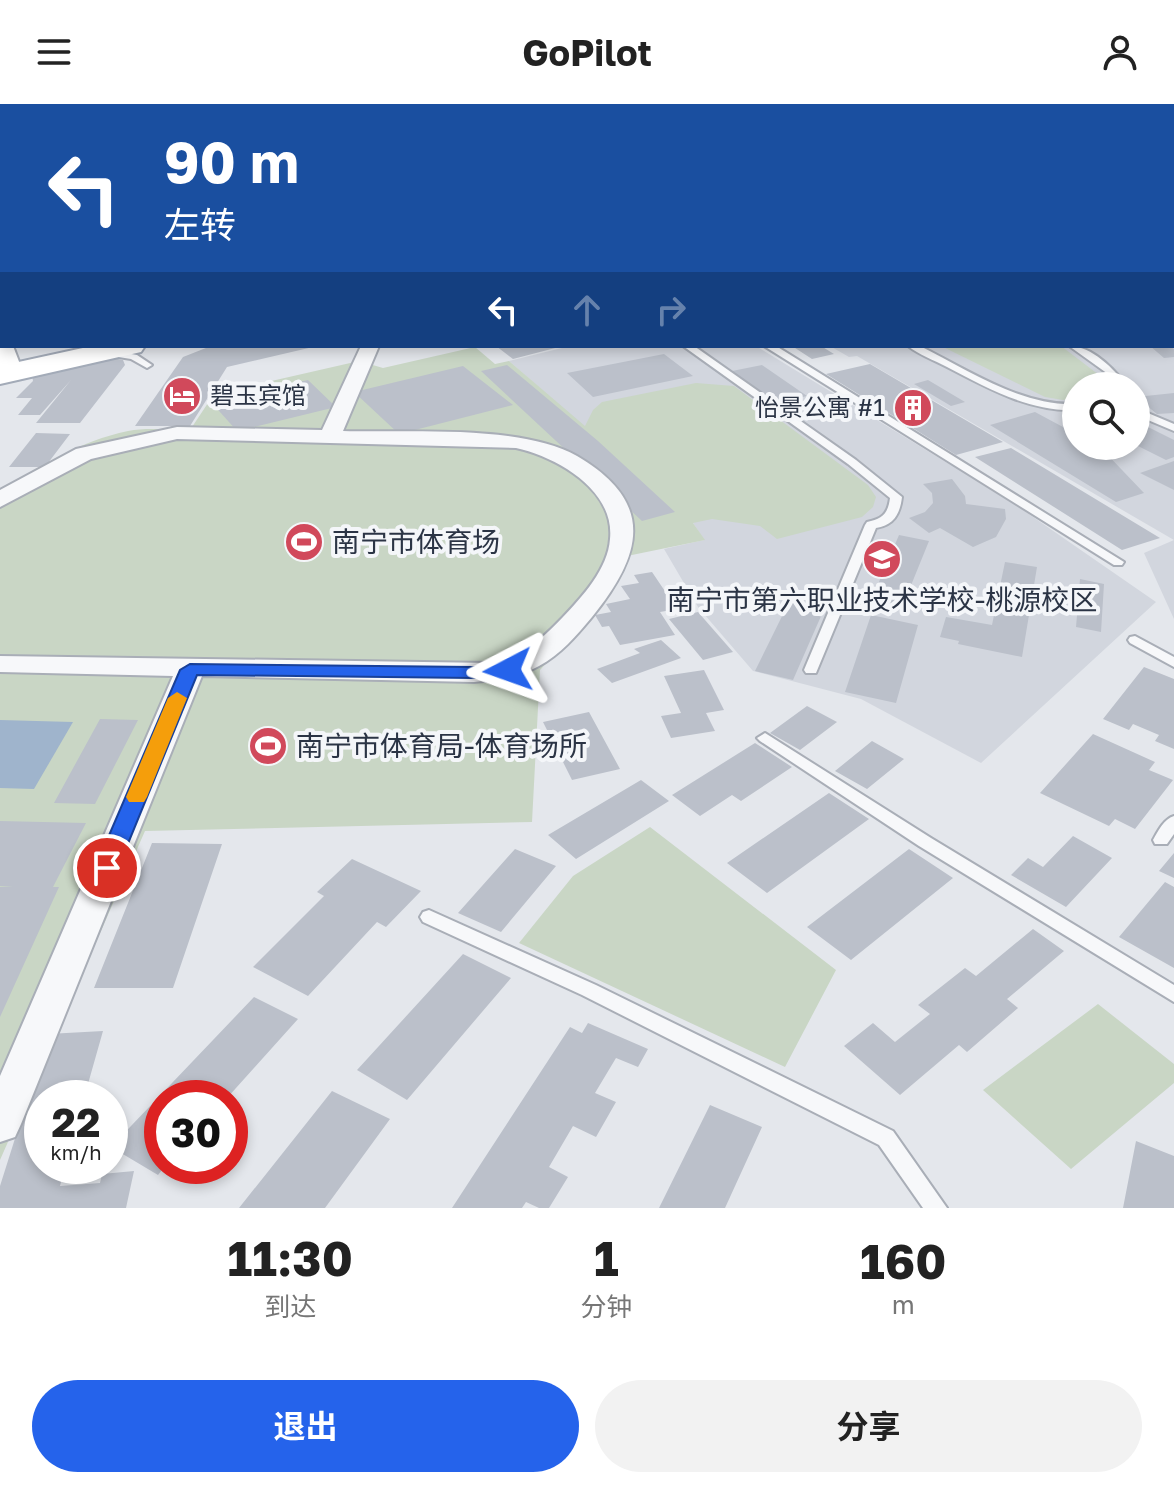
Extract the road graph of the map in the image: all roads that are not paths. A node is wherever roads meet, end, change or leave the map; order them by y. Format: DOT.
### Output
graph roads {
  1 [pos="369,348"];
  2 [pos="691,348"];
  3 [pos="772,348"];
  4 [pos="917,348"];
  5 [pos="1077,348"];
  6 [pos="119,352"];
  7 [pos="4,365"];
  8 [pos="1111,372"];
  9 [pos="1062,409"];
  10 [pos="1150,416"];
  11 [pos="1172,425"];
  12 [pos="330,437"];
  13 [pos="0,500"];
  14 [pos="1118,562"];
  15 [pos="1135,640"];
  16 [pos="1174,663"];
  17 [pos="0,664"];
  18 [pos="190,670"];
  19 [pos="811,670"];
  20 [pos="765,738"];
  21 [pos="1174,822"];
  22 [pos="1161,840"];
  23 [pos="429,917"];
  24 [pos="1174,994"];
  25 [pos="0,1124"];
  26 [pos="936,1208"];
  1 -- 12 [label="street"];
  2 -- 19 [label="lane"];
  3 -- 14 [label="lane"];
  4 -- 9 [label="lane"];
  5 -- 8 [label="lane"];
  6 -- 7 [label="main road"];
  10 -- 11 [label="lane"];
  12 -- 13 [label="street"];
  12 -- 18 [label="street"];
  15 -- 16 [label="lane"];
  17 -- 18 [label="street"];
  18 -- 25 [label="street"];
  20 -- 24 [label="lane"];
  21 -- 22 [label="lane"];
  23 -- 26 [label="lane"];
}
